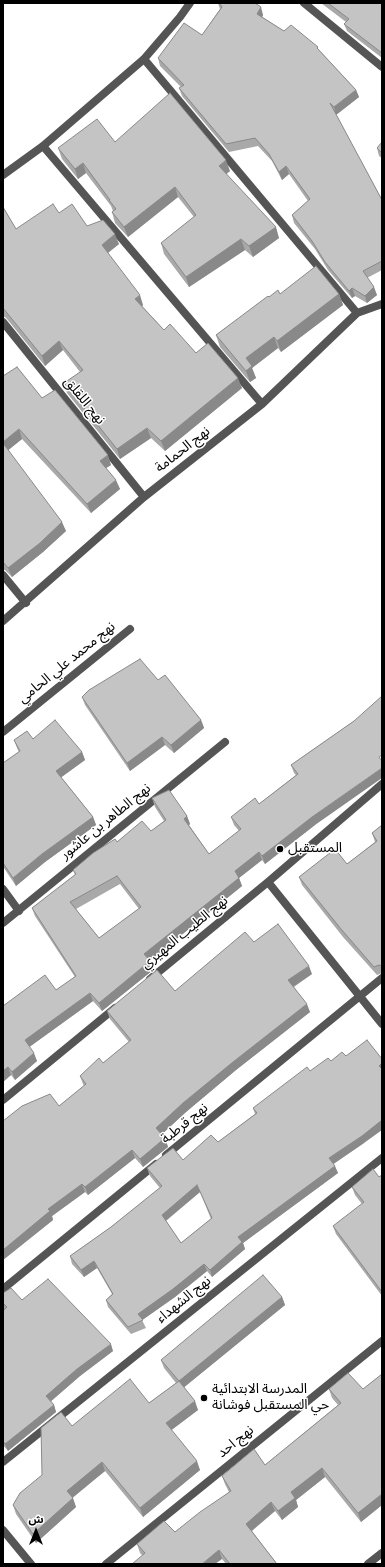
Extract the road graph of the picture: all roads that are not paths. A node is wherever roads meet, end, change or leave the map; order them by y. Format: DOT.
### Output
graph roads {
  1 [pos="190,3"];
  2 [pos="304,3"];
  3 [pos="144,59"];
  4 [pos="382,67"];
  5 [pos="44,146"];
  6 [pos="3,175"];
  7 [pos="382,304"];
  8 [pos="357,314"];
  9 [pos="3,322"];
  10 [pos="262,404"];
  11 [pos="144,497"];
  12 [pos="3,575"];
  13 [pos="26,602"];
  14 [pos="3,621"];
  15 [pos="130,629"];
  16 [pos="3,732"];
  17 [pos="225,742"];
  18 [pos="382,784"];
  19 [pos="268,882"];
  20 [pos="3,889"];
  21 [pos="18,911"];
  22 [pos="3,923"];
  23 [pos="382,978"];
  24 [pos="145,984"];
  25 [pos="361,997"];
  26 [pos="120,1004"];
  27 [pos="382,1024"];
  28 [pos="3,1100"];
  29 [pos="382,1158"];
  30 [pos="3,1289"];
  31 [pos="382,1340"];
  32 [pos="3,1462"];
  33 [pos="3,1530"];
  34 [pos="382,1553"];
  35 [pos="373,1562"];
  36 [pos="31,1564"];
  37 [pos="106,1564"];
  1 -- 3 [label="street"];
  2 -- 4 [label="street"];
  3 -- 5 [label="street"];
  3 -- 8 [label="street"];
  5 -- 6 [label="street"];
  5 -- 10 [label="street"];
  7 -- 8 [label="street, نهج الحمامة"];
  8 -- 10 [label="street, نهج الحمامة"];
  9 -- 11 [label="street, نهج اللقلق"];
  10 -- 11 [label="street, نهج الحمامة"];
  11 -- 13 [label="street, نهج الحمامة"];
  12 -- 13 [label="street"];
  13 -- 14 [label="street, نهج الحمامة"];
  15 -- 16 [label="street, نهج محمد علي الحامي"];
  17 -- 21 [label="street, نهج الطاهر بن عاشور"];
  18 -- 19 [label="street, نهج الطيب المهيري"];
  19 -- 24 [label="street, نهج الطيب المهيري"];
  19 -- 25 [label="street"];
  20 -- 21 [label="street"];
  21 -- 22 [label="street, نهج الطاهر بن عاشور"];
  23 -- 25 [label="street, نهج قرطبة"];
  25 -- 27 [label="street"];
  25 -- 30 [label="street, نهج قرطبة"];
  26 -- 28 [label="street"];
  29 -- 32 [label="street, نهج الشهداء"];
  31 -- 37 [label="street, نهج احد"];
  33 -- 36 [label="street"];
  34 -- 35 [label="street"];
}
